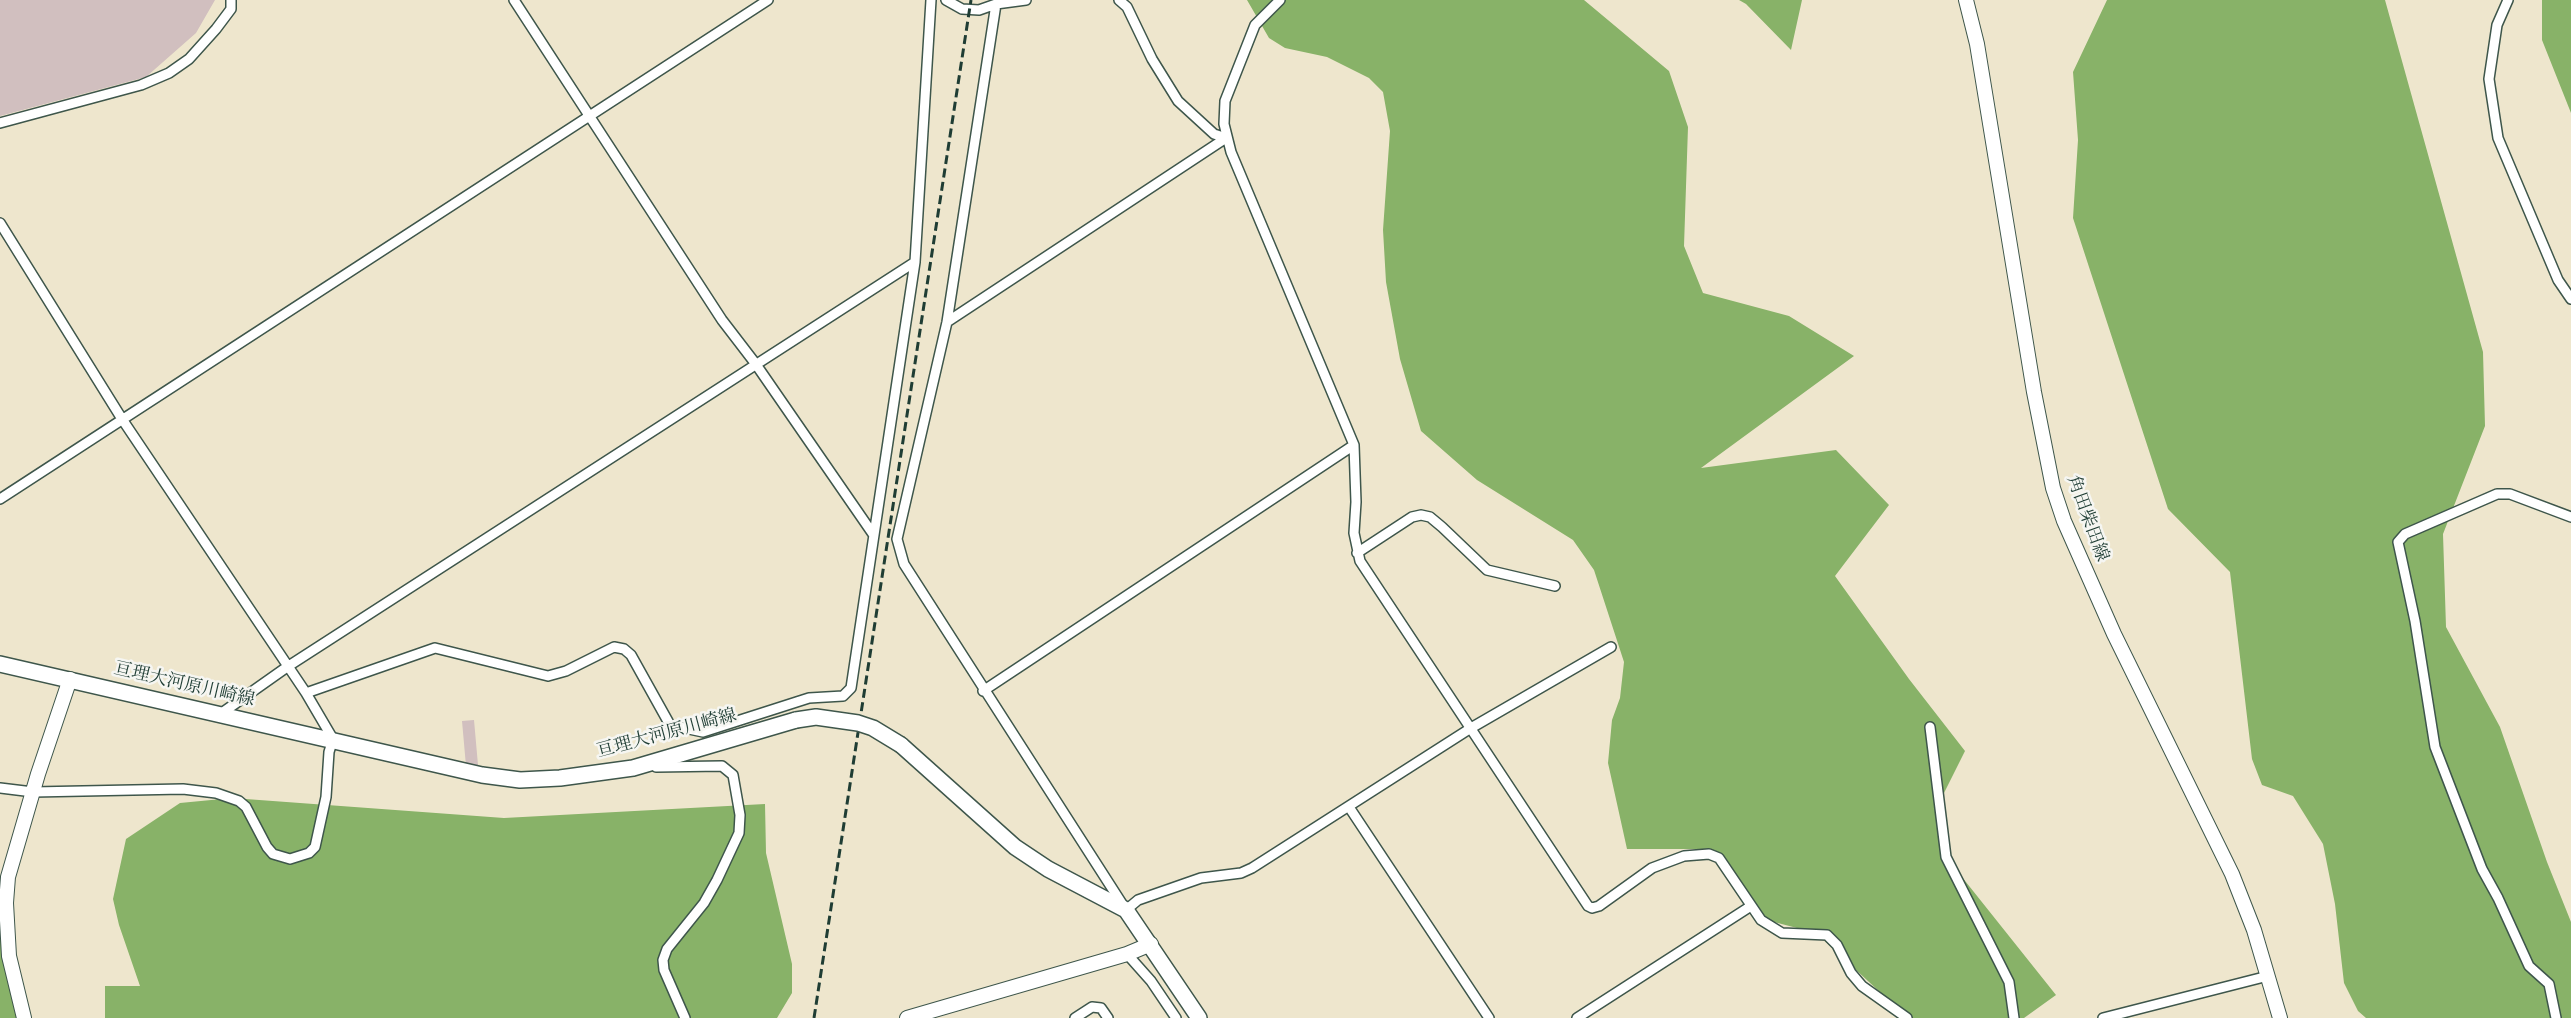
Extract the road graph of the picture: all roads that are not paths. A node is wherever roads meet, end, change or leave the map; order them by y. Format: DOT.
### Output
graph roads {
  1 [pos="231,0"];
  2 [pos="514,0"];
  3 [pos="768,0"];
  4 [pos="931,0"];
  5 [pos="946,0"];
  6 [pos="1026,0"];
  7 [pos="1119,0"];
  8 [pos="1280,0"];
  9 [pos="1966,0"];
  10 [pos="2508,0"];
  11 [pos="996,4"];
  12 [pos="591,114"];
  13 [pos="0,123"];
  14 [pos="1226,138"];
  15 [pos="0,223"];
  16 [pos="915,262"];
  17 [pos="2571,299"];
  18 [pos="947,322"];
  19 [pos="755,363"];
  20 [pos="122,419"];
  21 [pos="1354,444"];
  22 [pos="0,499"];
  23 [pos="2571,517"];
  24 [pos="873,534"];
  25 [pos="1356,553"];
  26 [pos="1555,586"];
  27 [pos="1611,647"];
  28 [pos="0,664"];
  29 [pos="287,667"];
  30 [pos="70,679"];
  31 [pos="983,691"];
  32 [pos="306,693"];
  33 [pos="219,715"];
  34 [pos="1930,727"];
  35 [pos="1471,728"];
  36 [pos="333,739"];
  37 [pos="633,768"];
  38 [pos="0,788"];
  39 [pos="33,792"];
  40 [pos="1349,807"];
  41 [pos="1751,906"];
  42 [pos="1126,910"];
  43 [pos="1140,948"];
  44 [pos="2268,976"];
  45 [pos="935,1014"];
  46 [pos="24,1018"];
  47 [pos="685,1018"];
  48 [pos="907,1018"];
  49 [pos="1075,1018"];
  50 [pos="1108,1018"];
  51 [pos="1176,1018"];
  52 [pos="1199,1018"];
  53 [pos="1489,1018"];
  54 [pos="1577,1018"];
  55 [pos="1907,1018"];
  56 [pos="2014,1018"];
  57 [pos="2103,1018"];
  58 [pos="2280,1018"];
  59 [pos="2556,1018"];
  1 -- 13 [label="street"];
  2 -- 12 [label="street"];
  3 -- 12 [label="street"];
  4 -- 16 [label="street"];
  5 -- 11 [label="street"];
  6 -- 11 [label="street"];
  7 -- 14 [label="street"];
  8 -- 14 [label="street"];
  9 -- 44 [label="main road, 角田柴田線"];
  10 -- 17 [label="street"];
  11 -- 18 [label="street"];
  12 -- 19 [label="street"];
  12 -- 20 [label="street"];
  14 -- 18 [label="street"];
  14 -- 21 [label="street"];
  15 -- 20 [label="street"];
  16 -- 19 [label="street"];
  16 -- 24 [label="street"];
  18 -- 31 [label="street"];
  19 -- 24 [label="street"];
  19 -- 29 [label="street"];
  20 -- 22 [label="street"];
  20 -- 29 [label="street"];
  21 -- 25 [label="street"];
  21 -- 31 [label="street"];
  23 -- 59 [label="street"];
  24 -- 32 [label="street"];
  25 -- 26 [label="street"];
  25 -- 35 [label="street"];
  27 -- 35 [label="street"];
  28 -- 30 [label="main road, 亘理大河原川崎線"];
  29 -- 32 [label="street"];
  29 -- 33 [label="street"];
  30 -- 33 [label="main road, 亘理大河原川崎線"];
  30 -- 39 [label="main road"];
  31 -- 42 [label="street"];
  32 -- 36 [label="street"];
  33 -- 36 [label="main road, 亘理大河原川崎線"];
  34 -- 56 [label="street"];
  35 -- 40 [label="street"];
  35 -- 41 [label="street"];
  36 -- 37 [label="main road, 亘理大河原川崎線"];
  36 -- 39 [label="street"];
  37 -- 42 [label="main road, 亘理大河原川崎線, bridge"];
  37 -- 47 [label="street"];
  38 -- 39 [label="street"];
  39 -- 46 [label="main road"];
  40 -- 42 [label="street"];
  40 -- 53 [label="street"];
  41 -- 54 [label="street"];
  41 -- 55 [label="street"];
  42 -- 43 [label="main road, 亘理大河原川崎線"];
  43 -- 45 [label="main road"];
  43 -- 51 [label="street"];
  43 -- 52 [label="main road, 亘理大河原川崎線"];
  44 -- 57 [label="street"];
  44 -- 58 [label="main road, 角田柴田線"];
  45 -- 48 [label="main road"];
  49 -- 50 [label="street"];
}
